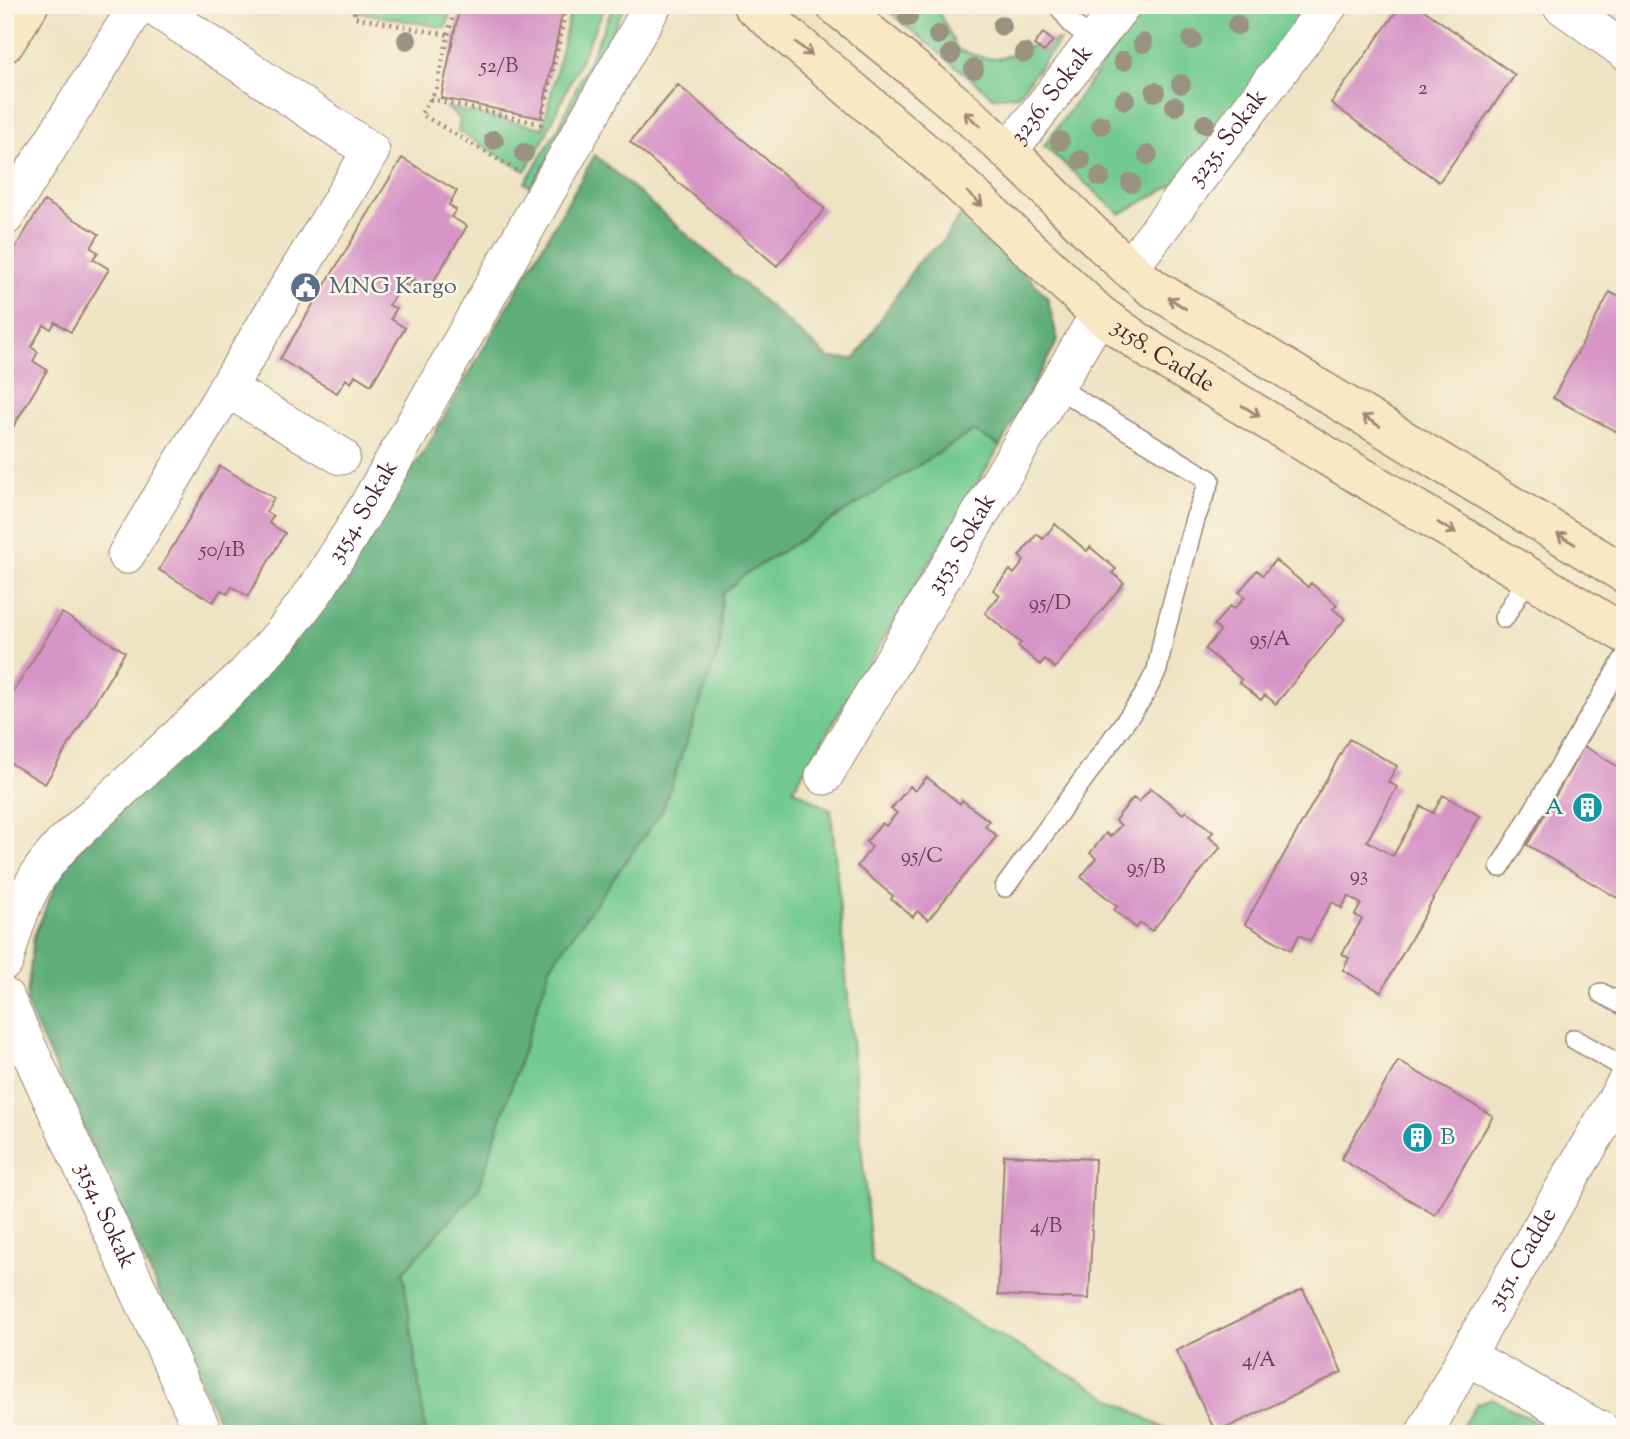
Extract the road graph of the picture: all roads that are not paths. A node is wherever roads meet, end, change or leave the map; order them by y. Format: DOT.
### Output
graph roads {
  1 [pos="138,5"];
  2 [pos="151,5"];
  3 [pos="653,5"];
  4 [pos="752,5"];
  5 [pos="835,5"];
  6 [pos="1122,5"];
  7 [pos="1329,5"];
  8 [pos="1561,5"];
  9 [pos="1065,8"];
  10 [pos="1095,41"];
  11 [pos="1625,51"];
  12 [pos="1008,152"];
  13 [pos="5,217"];
  14 [pos="1129,269"];
  15 [pos="1099,314"];
  16 [pos="1056,387"];
  17 [pos="226,388"];
  18 [pos="341,456"];
  19 [pos="126,555"];
  20 [pos="1625,574"];
  21 [pos="1528,577"];
  22 [pos="1504,618"];
  23 [pos="1625,634"];
  24 [pos="1625,657"];
  25 [pos="824,776"];
  26 [pos="1500,867"];
  27 [pos="1005,887"];
  28 [pos="5,961"];
  29 [pos="1601,993"];
  30 [pos="5,997"];
  31 [pos="1625,1006"];
  32 [pos="1574,1039"];
  33 [pos="1625,1068"];
  34 [pos="1625,1084"];
  35 [pos="1466,1356"];
  36 [pos="204,1434"];
  37 [pos="1424,1434"];
  38 [pos="1606,1434"];
  1 -- 13 [label="street"];
  2 -- 17 [label="street"];
  3 -- 28 [label="street, 3154. Sokak"];
  4 -- 15 [label="street, 3158. Cadde, one-way"];
  12 -- 5 [label="street, one-way"];
  6 -- 10 [label="street, 3236. Sokak"];
  7 -- 14 [label="street, 3235. Sokak"];
  8 -- 11 [label="street"];
  9 -- 10 [label="lane"];
  10 -- 12 [label="street, 3236. Sokak"];
  12 -- 14 [label="street"];
  14 -- 15 [label="street"];
  20 -- 14 [label="street, one-way"];
  15 -- 16 [label="street, 3153. Sokak"];
  15 -- 21 [label="street, 3158. Cadde, one-way"];
  16 -- 25 [label="street, 3153. Sokak"];
  16 -- 27 [label="lane"];
  17 -- 18 [label="street"];
  17 -- 19 [label="street"];
  21 -- 22 [label="lane"];
  21 -- 23 [label="street, 3158. Cadde"];
  24 -- 26 [label="lane"];
  29 -- 31 [label="lane"];
  30 -- 36 [label="street, 3154. Sokak"];
  32 -- 33 [label="lane"];
  34 -- 35 [label="street, 3151. Cadde"];
  35 -- 37 [label="street, 3151. Cadde"];
  35 -- 38 [label="street"];
}
